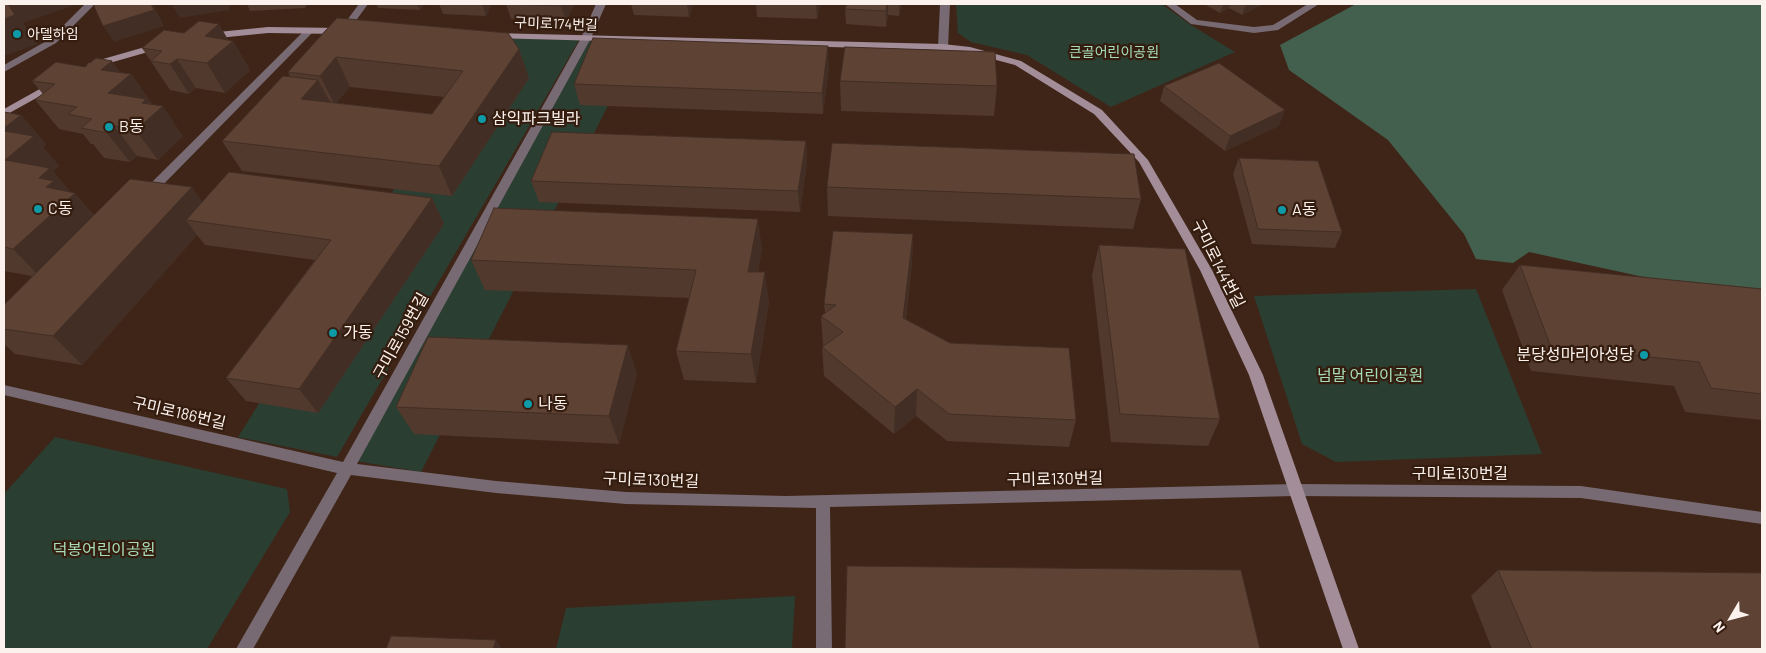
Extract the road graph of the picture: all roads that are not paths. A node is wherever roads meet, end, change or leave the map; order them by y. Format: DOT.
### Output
graph roads {
  1 [pos="90,4"];
  2 [pos="363,4"];
  3 [pos="601,4"];
  4 [pos="945,4"];
  5 [pos="1170,4"];
  6 [pos="1314,4"];
  7 [pos="309,31"];
  8 [pos="479,35"];
  9 [pos="194,38"];
  10 [pos="586,38"];
  11 [pos="168,44"];
  12 [pos="943,47"];
  13 [pos="86,68"];
  14 [pos="4,69"];
  15 [pos="63,79"];
  16 [pos="4,113"];
  17 [pos="136,205"];
  18 [pos="4,390"];
  19 [pos="347,469"];
  20 [pos="1295,490"];
  21 [pos="823,501"];
  22 [pos="1762,518"];
  23 [pos="244,649"];
  24 [pos="824,649"];
  25 [pos="1351,649"];
  1 -- 14 [label="street"];
  2 -- 7 [label="street"];
  3 -- 10 [label="street, 구미로159번길"];
  4 -- 12 [label="street"];
  5 -- 6 [label="street"];
  7 -- 9 [label="street"];
  7 -- 17 [label="street"];
  8 -- 10 [label="street, 구미로174번길"];
  10 -- 12 [label="street, 구미로174번길"];
  10 -- 19 [label="street, 구미로159번길"];
  11 -- 13 [label="street"];
  12 -- 20 [label="street, 구미로144번길"];
  15 -- 16 [label="street"];
  18 -- 19 [label="street, 구미로186번길"];
  19 -- 21 [label="street, 구미로130번길"];
  19 -- 23 [label="street, 구미로159번길"];
  20 -- 21 [label="street, 구미로130번길"];
  20 -- 22 [label="street, 구미로130번길"];
  20 -- 25 [label="street, 구미로144번길"];
  21 -- 24 [label="street"];
}
